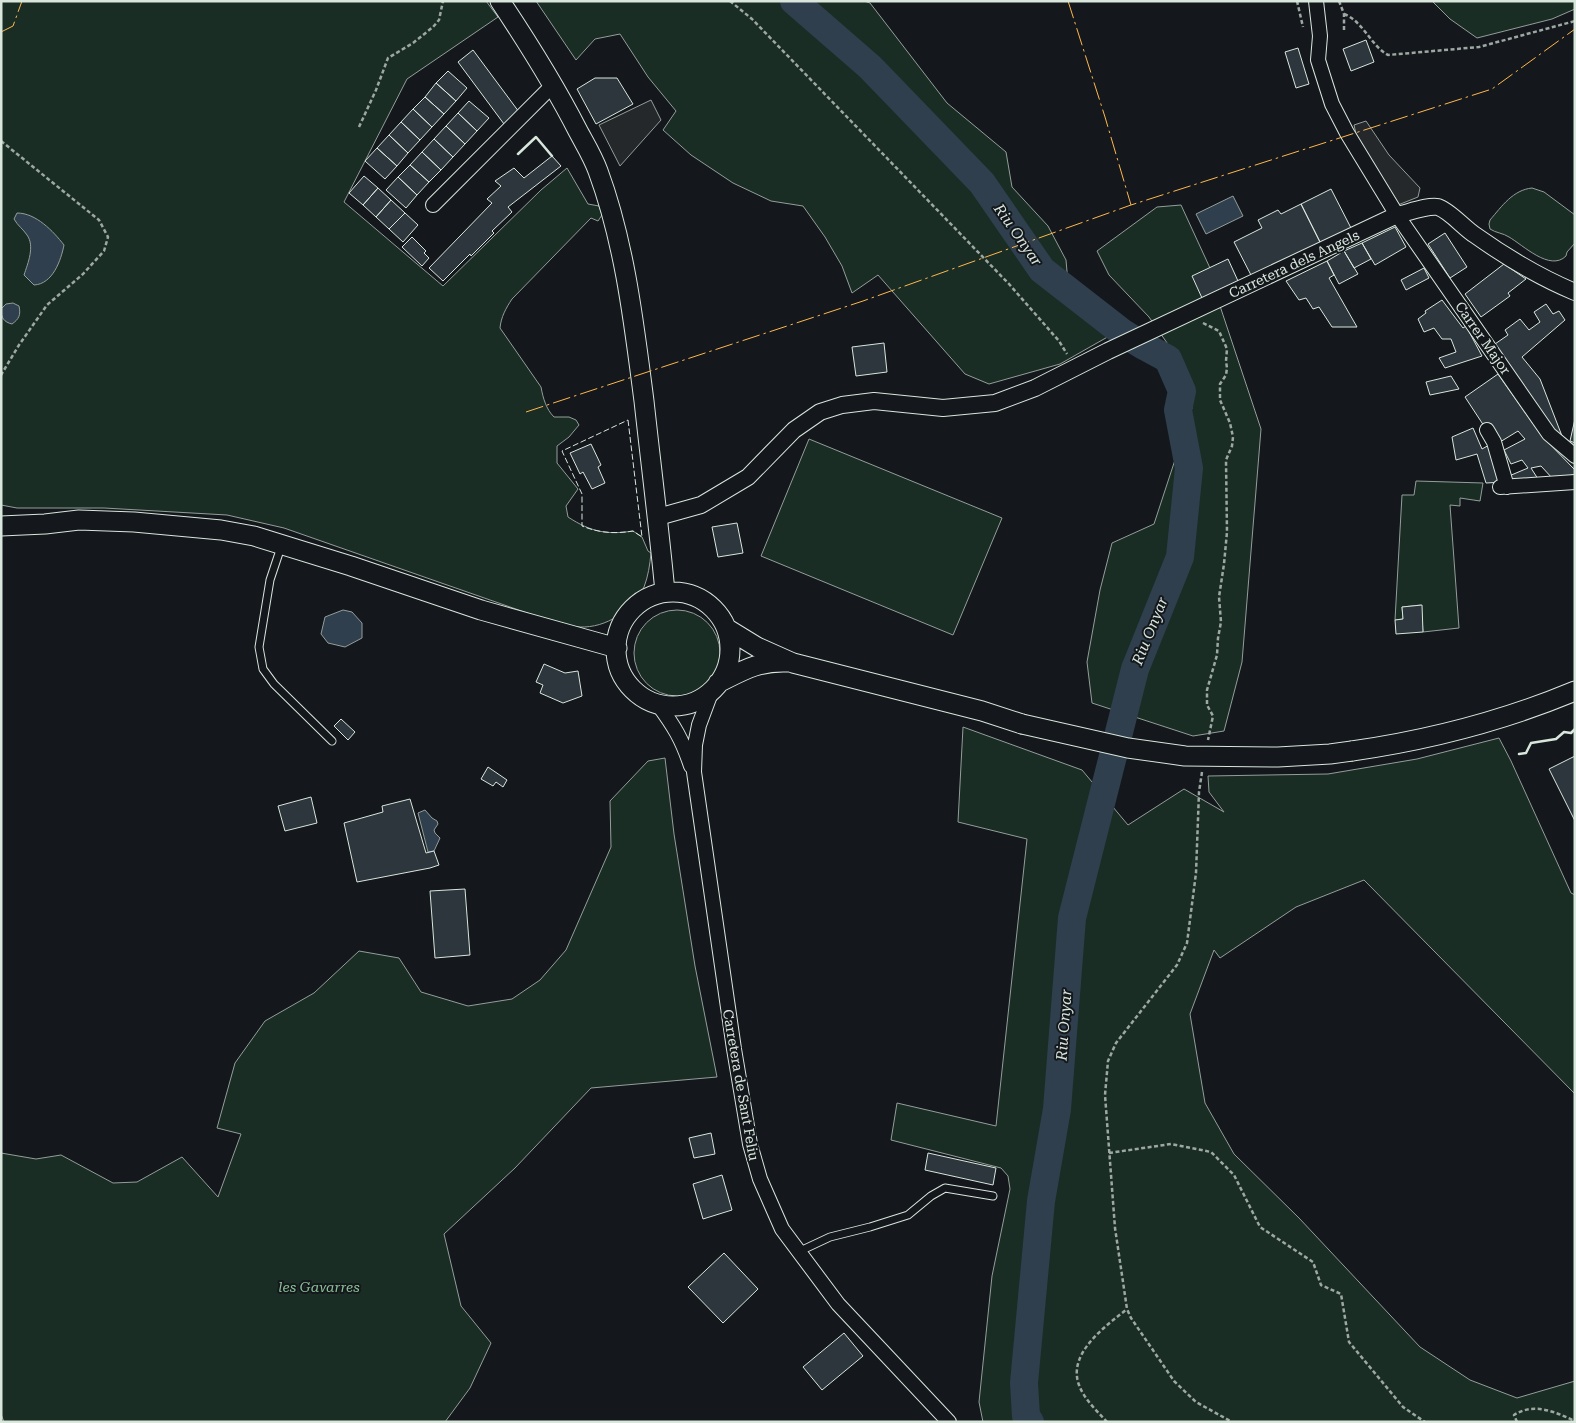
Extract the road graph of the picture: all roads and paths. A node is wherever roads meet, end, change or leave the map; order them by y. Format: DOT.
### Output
graph roads {
  1 [pos="443,1"];
  2 [pos="500,1"];
  3 [pos="730,1"];
  4 [pos="1316,1"];
  5 [pos="1339,1"];
  6 [pos="1344,14"];
  7 [pos="1575,21"];
  8 [pos="1344,32"];
  9 [pos="553,85"];
  10 [pos="358,127"];
  11 [pos="1,141"];
  12 [pos="433,206"];
  13 [pos="1397,215"];
  14 [pos="1575,292"];
  15 [pos="1193,312"];
  16 [pos="1079,365"];
  17 [pos="1,375"];
  18 [pos="1487,430"];
  19 [pos="1575,456"];
  20 [pos="1575,482"];
  21 [pos="1,515"];
  22 [pos="658,517"];
  23 [pos="78,520"];
  24 [pos="1,526"];
  25 [pos="282,544"];
  26 [pos="665,592"];
  27 [pos="726,628"];
  28 [pos="616,648"];
  29 [pos="793,663"];
  30 [pos="715,687"];
  31 [pos="1575,691"];
  32 [pos="657,703"];
  33 [pos="1208,741"];
  34 [pos="332,742"];
  35 [pos="1204,766"];
  36 [pos="694,772"];
  37 [pos="1109,1153"];
  38 [pos="993,1196"];
  39 [pos="798,1252"];
  40 [pos="1127,1309"];
  41 [pos="1575,1421"];
  42 [pos="949,1422"];
  43 [pos="1107,1422"];
  44 [pos="1232,1422"];
  45 [pos="1425,1422"];
  46 [pos="1517,1422"];
  1 -- 10 [label="path"];
  2 -- 9 [label="main road"];
  3 -- 16 [label="path"];
  4 -- 13 [label="street, Carrer Major"];
  5 -- 6 [label="path"];
  6 -- 7 [label="path"];
  6 -- 8 [label="path"];
  9 -- 12 [label="street"];
  9 -- 22 [label="main road"];
  11 -- 17 [label="path"];
  13 -- 14 [label="street, Carretera dels Angels"];
  13 -- 15 [label="street, Carretera dels Angels"];
  13 -- 19 [label="street, Carrer Major"];
  15 -- 16 [label="street, Carretera dels Angels"];
  15 -- 33 [label="path"];
  16 -- 22 [label="street, Carretera dels Angels"];
  18 -- 20 [label="street"];
  21 -- 23 [label="main road"];
  22 -- 26 [label="main road"];
  23 -- 24 [label="main road"];
  23 -- 25 [label="main road"];
  25 -- 28 [label="main road"];
  25 -- 34 [label="lane"];
  26 -- 27 [label="main road"];
  26 -- 28 [label="main road"];
  27 -- 29 [label="main road"];
  27 -- 30 [label="main road"];
  28 -- 32 [label="main road"];
  29 -- 30 [label="main road"];
  29 -- 31 [label="main road, bridge"];
  30 -- 32 [label="main road"];
  30 -- 36 [label="street, Carretera de Sant Feliu"];
  32 -- 36 [label="street, Carretera de Sant Feliu"];
  35 -- 37 [label="path"];
  36 -- 39 [label="street, Carretera de Sant Feliu"];
  37 -- 40 [label="path"];
  37 -- 45 [label="path"];
  38 -- 39 [label="lane"];
  39 -- 42 [label="street, Carretera de Sant Feliu"];
  40 -- 43 [label="path"];
  40 -- 44 [label="path"];
  41 -- 46 [label="path"];
}
